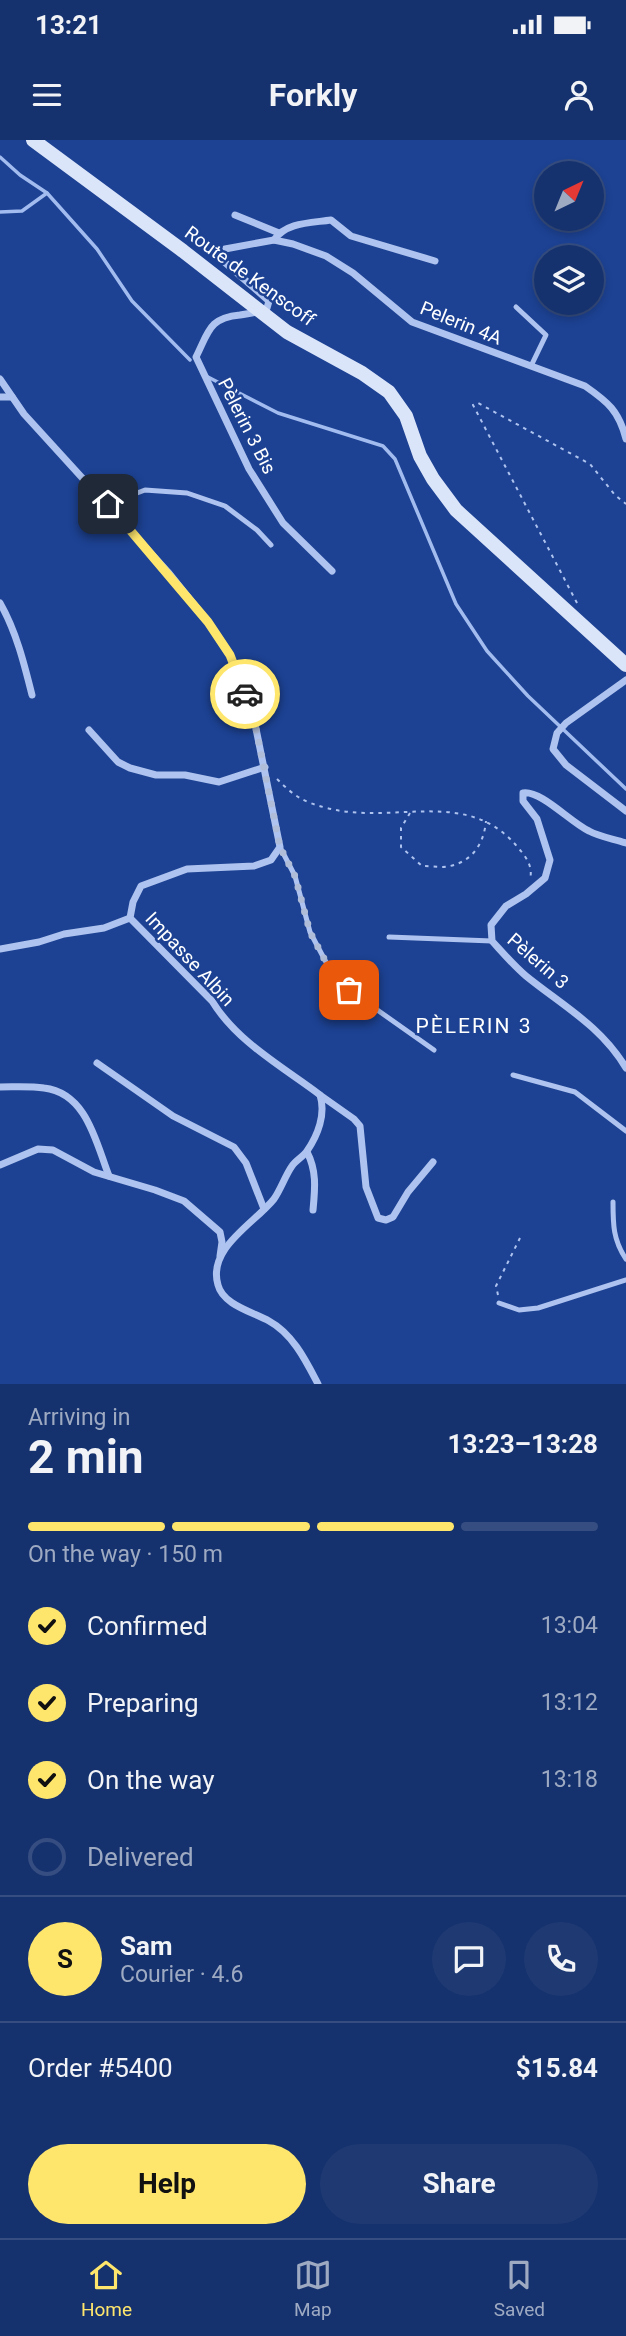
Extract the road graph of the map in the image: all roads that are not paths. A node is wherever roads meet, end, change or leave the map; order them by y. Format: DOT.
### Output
graph roads {
  1 [pos="33,140"];
  2 [pos="235,215"];
  3 [pos="279,233"];
  4 [pos="274,240"];
  5 [pos="435,261"];
  6 [pos="516,307"];
  7 [pos="260,312"];
  8 [pos="531,366"];
  9 [pos="0,379"];
  10 [pos="0,397"];
  11 [pos="12,397"];
  12 [pos="626,439"];
  13 [pos="108,504"];
  14 [pos="271,545"];
  15 [pos="332,571"];
  16 [pos="0,603"];
  17 [pos="626,665"];
  18 [pos="626,680"];
  19 [pos="32,695"];
  20 [pos="89,730"];
  21 [pos="265,767"];
  22 [pos="626,811"];
  23 [pos="626,843"];
  24 [pos="280,847"];
  25 [pos="130,918"];
  26 [pos="389,937"];
  27 [pos="492,941"];
  28 [pos="0,949"];
  29 [pos="434,1050"];
  30 [pos="97,1063"];
  31 [pos="626,1068"];
  32 [pos="513,1075"];
  33 [pos="0,1087"];
  34 [pos="320,1095"];
  35 [pos="626,1131"];
  36 [pos="307,1152"];
  37 [pos="433,1162"];
  38 [pos="0,1165"];
  39 [pos="109,1177"];
  40 [pos="613,1202"];
  41 [pos="264,1209"];
  42 [pos="313,1210"];
  43 [pos="220,1256"];
  44 [pos="626,1259"];
  45 [pos="626,1280"];
  46 [pos="499,1303"];
  47 [pos="318,1384"];
  1 -- 7 [label="main road, Route de Kenscoff"];
  2 -- 3 [label="street"];
  3 -- 4 [label="street"];
  3 -- 5 [label="street"];
  4 -- 7 [label="street"];
  4 -- 8 [label="street, Pelerin 4A"];
  6 -- 8 [label="lane"];
  7 -- 15 [label="street, Pèlerin 3 Bis"];
  7 -- 17 [label="main road, Route de Kenscoff"];
  8 -- 12 [label="street, Pelerin 4A"];
  9 -- 11 [label="street"];
  10 -- 11 [label="street"];
  11 -- 13 [label="street"];
  13 -- 14 [label="lane"];
  13 -- 21 [label="street"];
  16 -- 19 [label="street"];
  18 -- 22 [label="street"];
  20 -- 21 [label="street"];
  21 -- 24 [label="street"];
  23 -- 27 [label="street, Pèlerin 3"];
  24 -- 25 [label="street, Impasse Albin"];
  24 -- 29 [label="lane"];
  25 -- 28 [label="street"];
  25 -- 34 [label="street, Impasse Albin"];
  26 -- 27 [label="lane"];
  27 -- 31 [label="street, Pèlerin 3"];
  30 -- 41 [label="street"];
  32 -- 35 [label="lane"];
  33 -- 39 [label="street"];
  34 -- 36 [label="street"];
  34 -- 37 [label="street, Impasse Albin"];
  36 -- 41 [label="street"];
  36 -- 42 [label="street"];
  38 -- 39 [label="street"];
  39 -- 43 [label="street"];
  40 -- 44 [label="lane"];
  41 -- 43 [label="street"];
  43 -- 47 [label="street"];
  45 -- 46 [label="lane"];
}
